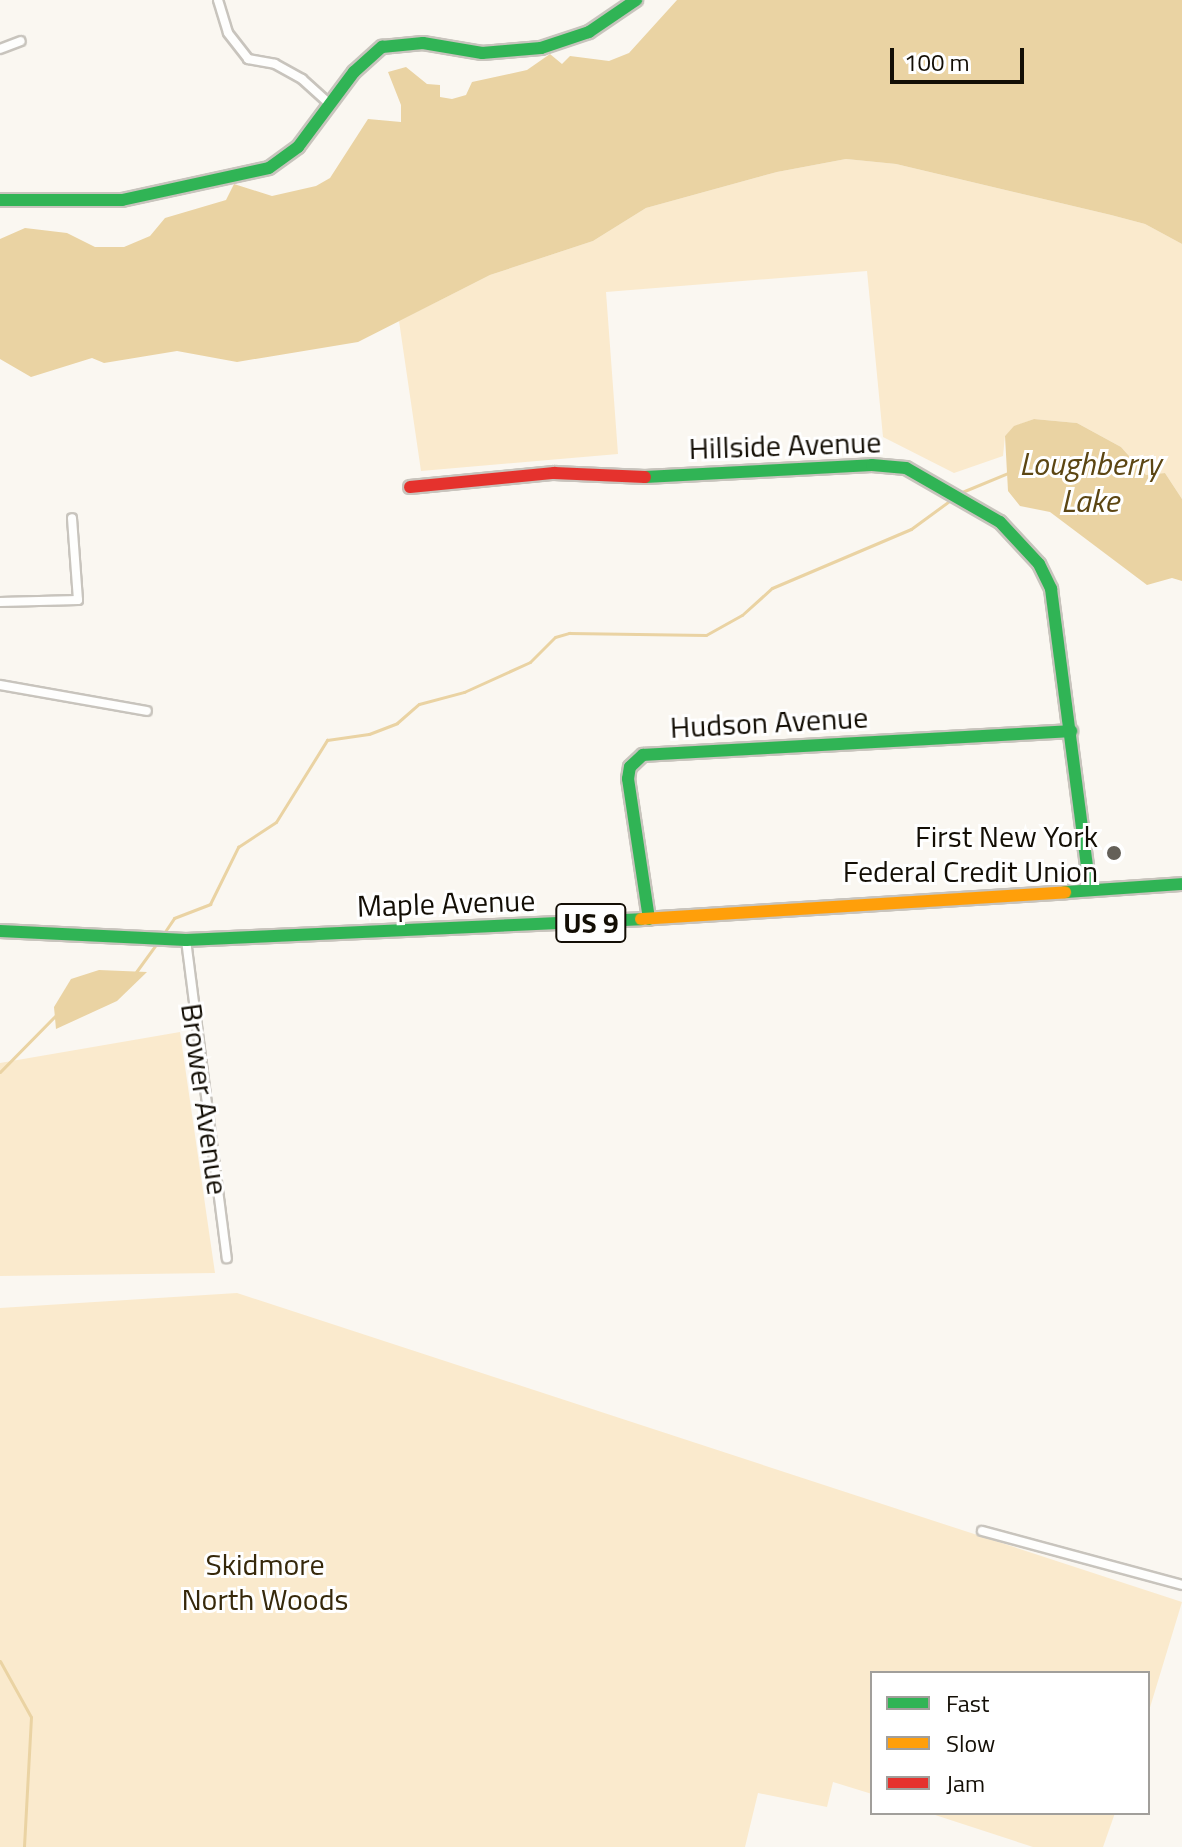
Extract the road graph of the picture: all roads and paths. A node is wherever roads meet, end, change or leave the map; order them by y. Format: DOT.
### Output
graph roads {
  1 [pos="218,0"];
  2 [pos="636,0"];
  3 [pos="21,41"];
  4 [pos="0,49"];
  5 [pos="330,104"];
  6 [pos="0,200"];
  7 [pos="410,487"];
  8 [pos="72,518"];
  9 [pos="0,602"];
  10 [pos="0,685"];
  11 [pos="147,711"];
  12 [pos="1071,731"];
  13 [pos="1182,884"];
  14 [pos="1090,889"];
  15 [pos="649,919"];
  16 [pos="0,931"];
  17 [pos="186,940"];
  18 [pos="227,1258"];
  19 [pos="982,1531"];
  20 [pos="1182,1585"];
  1 -- 5 [label="street"];
  2 -- 5 [label="street"];
  3 -- 4 [label="street"];
  5 -- 6 [label="street"];
  7 -- 12 [label="street, Hillside Avenue"];
  8 -- 9 [label="street"];
  10 -- 11 [label="street"];
  12 -- 14 [label="street, Hillside Avenue"];
  12 -- 15 [label="street, Hudson Avenue"];
  13 -- 14 [label="street, Maple Avenue / US 9"];
  14 -- 15 [label="street, Maple Avenue / US 9"];
  15 -- 17 [label="street, Maple Avenue / US 9"];
  16 -- 17 [label="street, Maple Avenue / US 9"];
  17 -- 18 [label="street, Brower Avenue"];
  19 -- 20 [label="street"];
}
